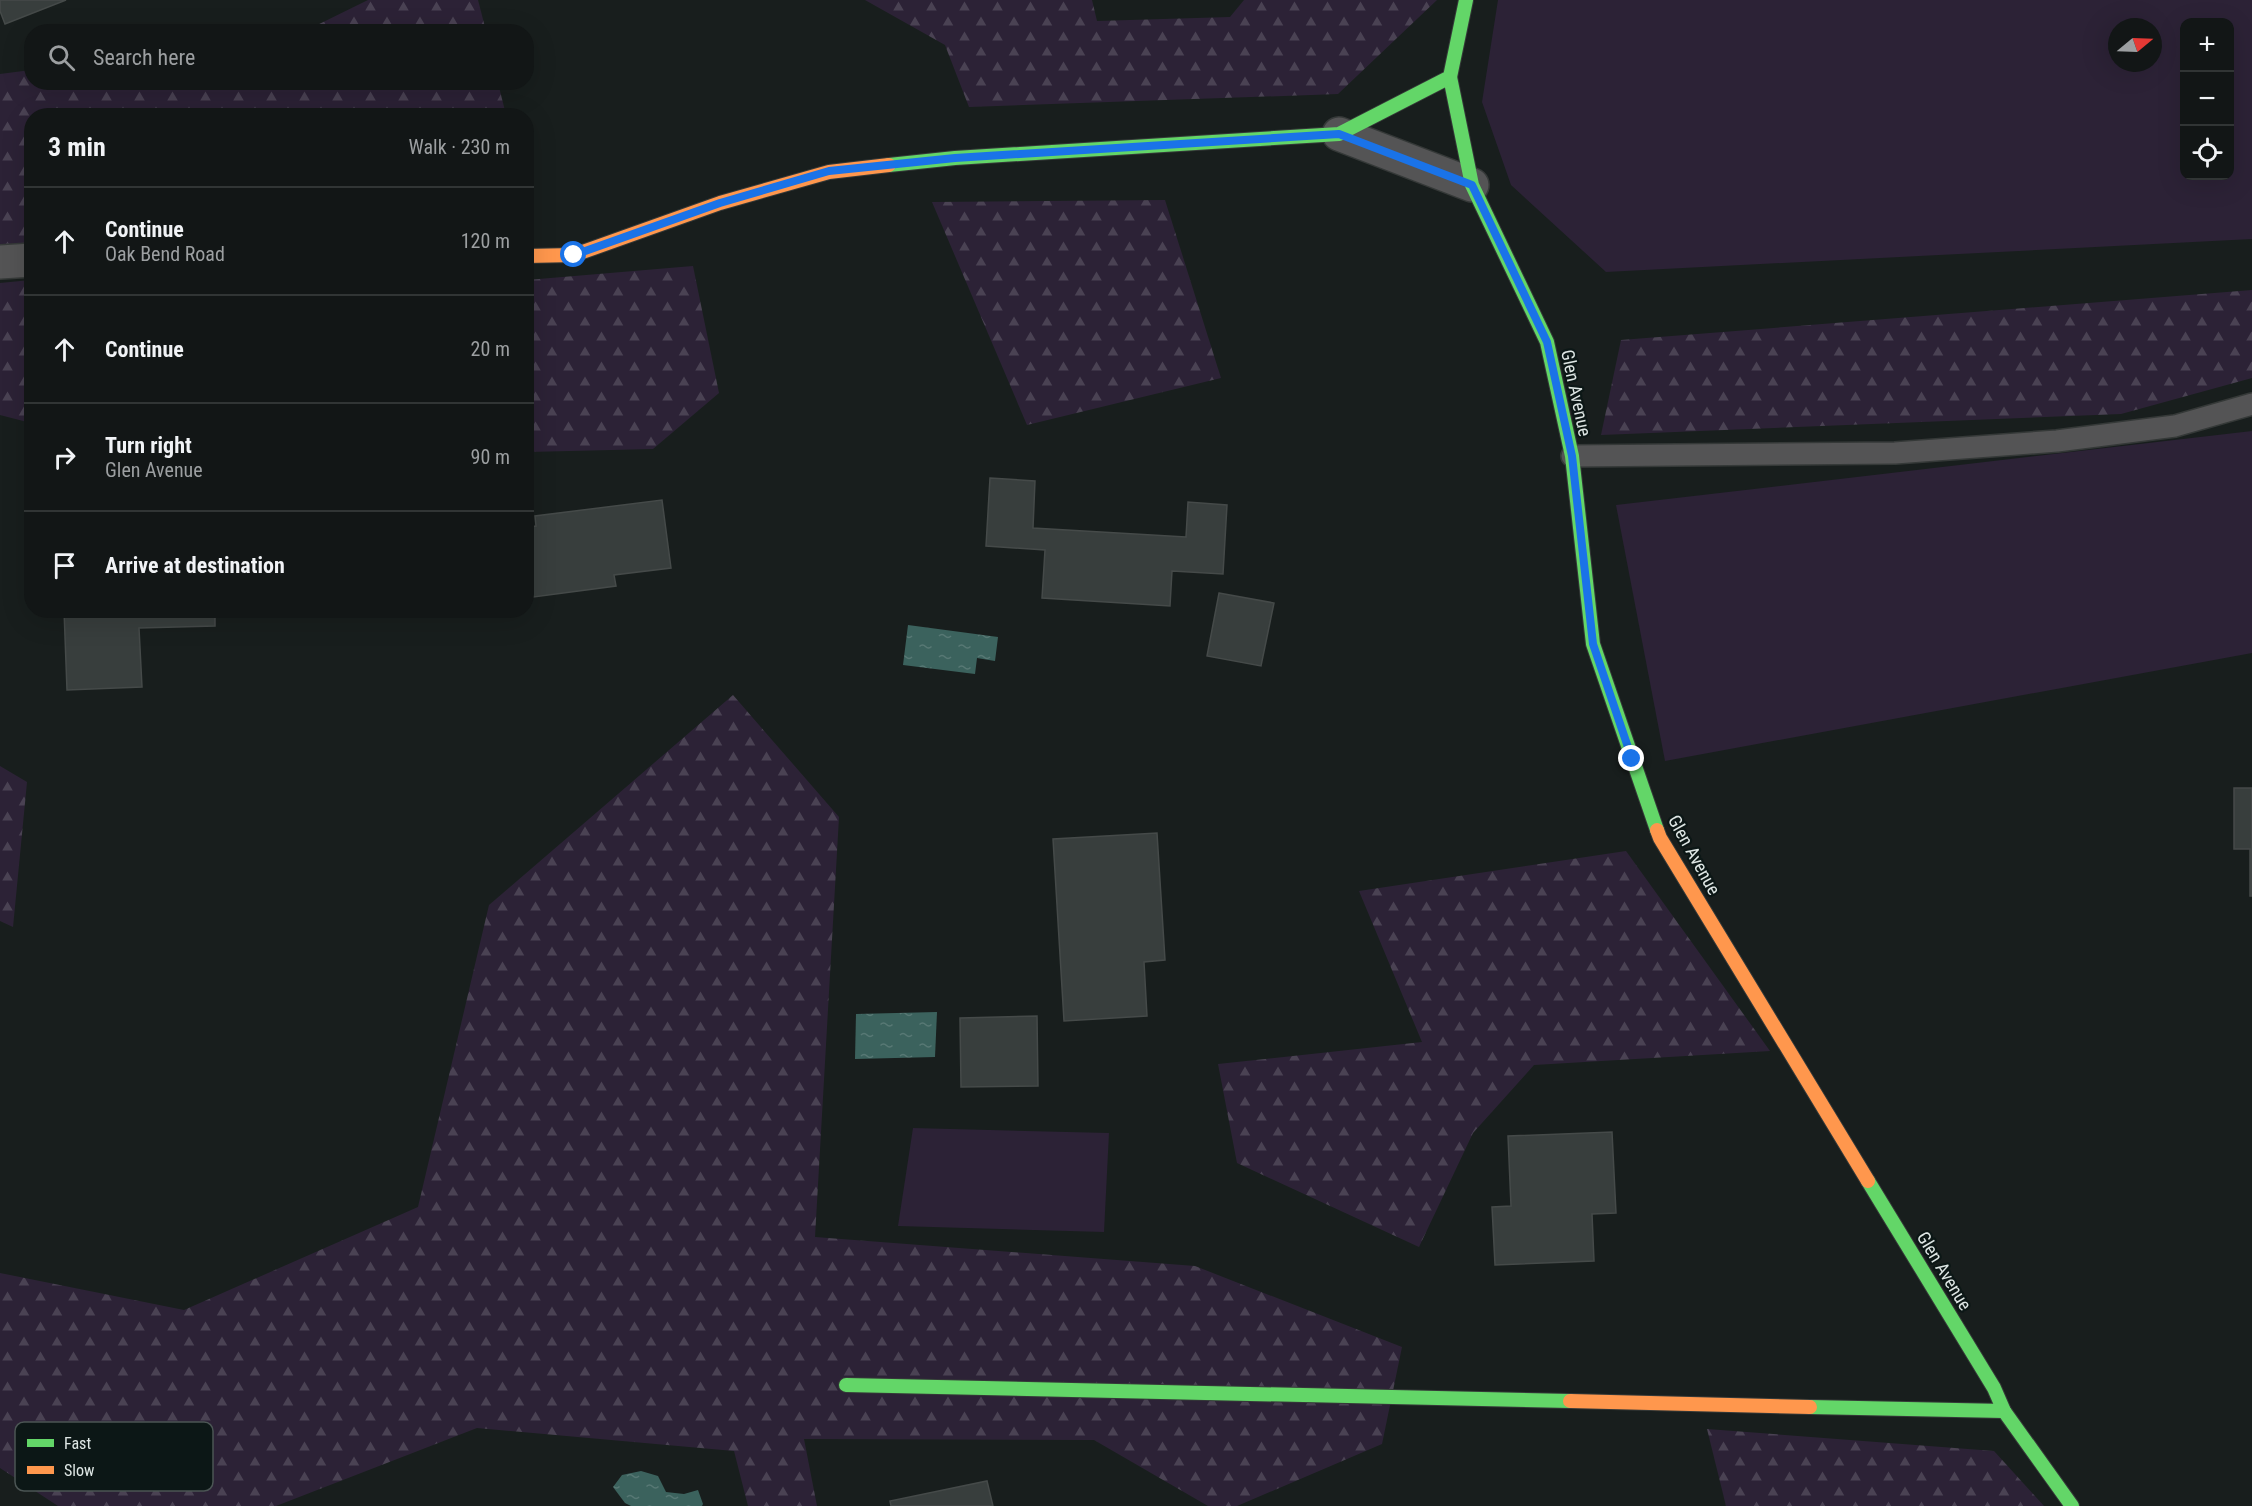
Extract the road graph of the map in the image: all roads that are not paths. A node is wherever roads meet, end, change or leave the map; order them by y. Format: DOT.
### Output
graph roads {
  1 [pos="1466,0"];
  2 [pos="1450,77"];
  3 [pos="1339,134"];
  4 [pos="1472,185"];
  5 [pos="534,256"];
  6 [pos="24,260"];
  7 [pos="0,262"];
  8 [pos="2252,404"];
  9 [pos="1572,456"];
  10 [pos="846,1385"];
  11 [pos="2004,1411"];
  12 [pos="2072,1506"];
  1 -- 2 [label="street"];
  2 -- 3 [label="street"];
  2 -- 4 [label="street, Glen Avenue"];
  3 -- 4 [label="street"];
  3 -- 5 [label="street"];
  4 -- 9 [label="street, Glen Avenue"];
  6 -- 7 [label="street"];
  8 -- 9 [label="lane"];
  9 -- 11 [label="street, Glen Avenue"];
  10 -- 11 [label="street"];
  11 -- 12 [label="street, Glen Avenue"];
}
